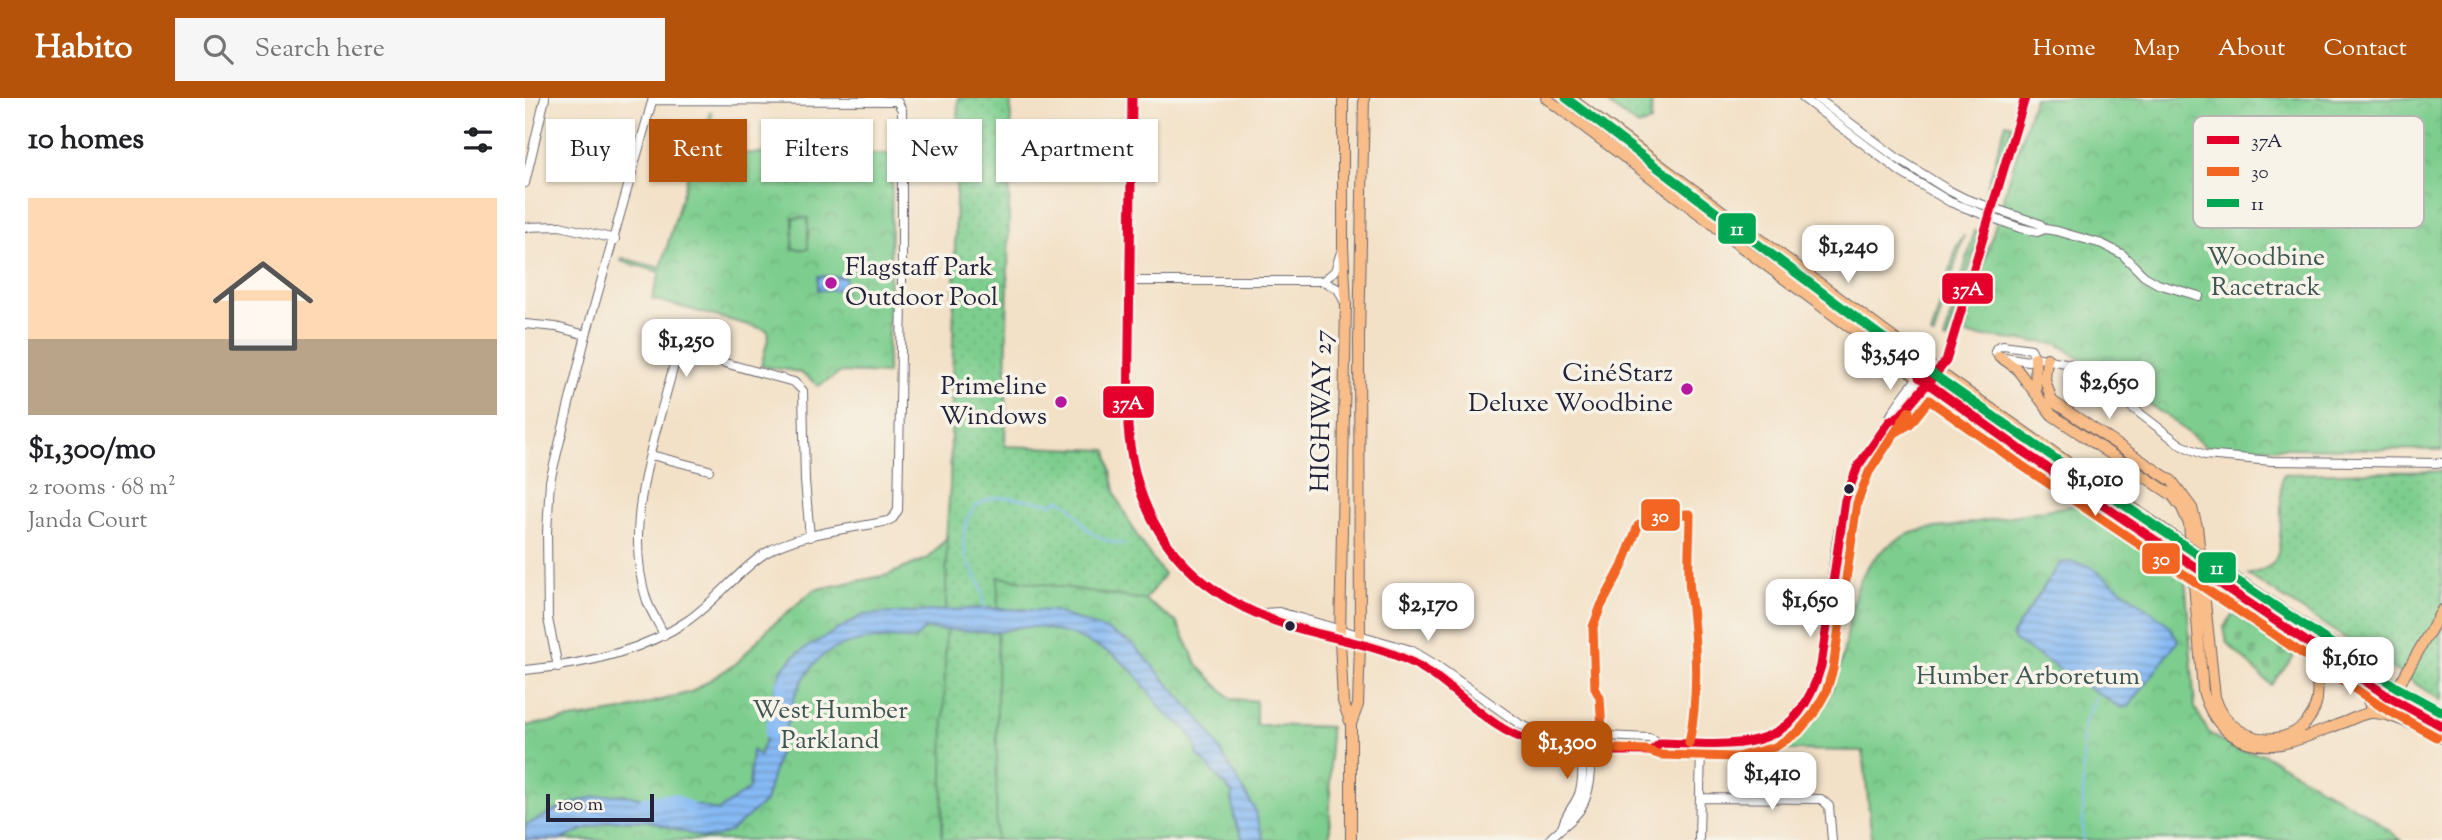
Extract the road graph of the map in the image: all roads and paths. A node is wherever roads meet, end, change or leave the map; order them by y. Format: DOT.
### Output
graph roads {
  1 [pos="545,98"];
  2 [pos="1132,98"];
  3 [pos="1343,98"];
  4 [pos="1364,98"];
  5 [pos="1546,98"];
  6 [pos="1570,98"];
  7 [pos="1803,98"];
  8 [pos="1817,98"];
  9 [pos="653,99"];
  10 [pos="525,183"];
  11 [pos="525,227"];
  12 [pos="2045,229"];
  13 [pos="615,239"];
  14 [pos="1342,247"];
  15 [pos="1129,281"];
  16 [pos="1323,281"];
  17 [pos="2199,296"];
  18 [pos="1346,304"];
  19 [pos="525,324"];
  20 [pos="586,335"];
  21 [pos="1999,356"];
  22 [pos="2035,356"];
  23 [pos="2047,358"];
  24 [pos="1933,367"];
  25 [pos="1923,380"];
  26 [pos="2036,394"];
  27 [pos="2038,443"];
  28 [pos="2028,455"];
  29 [pos="651,456"];
  30 [pos="2442,463"];
  31 [pos="709,470"];
  32 [pos="810,537"];
  33 [pos="2442,610"];
  34 [pos="2291,630"];
  35 [pos="1341,634"];
  36 [pos="664,635"];
  37 [pos="1360,640"];
  38 [pos="558,667"];
  39 [pos="525,670"];
  40 [pos="2356,674"];
  41 [pos="2398,687"];
  42 [pos="1476,693"];
  43 [pos="1469,702"];
  44 [pos="2442,710"];
  45 [pos="2370,713"];
  46 [pos="1351,724"];
  47 [pos="2442,726"];
  48 [pos="1581,735"];
  49 [pos="2442,738"];
  50 [pos="1661,743"];
  51 [pos="1701,746"];
  52 [pos="1586,749"];
  53 [pos="1700,798"];
  54 [pos="1351,840"];
  55 [pos="1549,840"];
  56 [pos="1699,840"];
  57 [pos="1832,840"];
  1 -- 10 [label="street"];
  2 -- 15 [label="street"];
  3 -- 14 [label="main road, HIGHWAY 27"];
  4 -- 37 [label="main road, HIGHWAY 27"];
  5 -- 25 [label="main road"];
  6 -- 24 [label="main road"];
  7 -- 12 [label="street"];
  8 -- 12 [label="street"];
  9 -- 13 [label="street"];
  9 -- 32 [label="street"];
  11 -- 13 [label="street"];
  12 -- 17 [label="street"];
  13 -- 20 [label="street"];
  14 -- 16 [label="street"];
  14 -- 18 [label="main road, HIGHWAY 27"];
  15 -- 16 [label="street"];
  15 -- 35 [label="street"];
  16 -- 18 [label="street"];
  18 -- 35 [label="main road, HIGHWAY 27"];
  19 -- 20 [label="street"];
  20 -- 38 [label="street"];
  21 -- 22 [label="street"];
  21 -- 26 [label="main road"];
  22 -- 23 [label="street"];
  22 -- 26 [label="main road"];
  23 -- 30 [label="street"];
  23 -- 34 [label="main road"];
  24 -- 25 [label="street"];
  24 -- 27 [label="main road"];
  25 -- 28 [label="main road"];
  25 -- 51 [label="street"];
  26 -- 45 [label="main road"];
  27 -- 28 [label="main road"];
  27 -- 41 [label="main road, bridge"];
  28 -- 34 [label="main road, bridge"];
  29 -- 31 [label="street"];
  29 -- 32 [label="street"];
  29 -- 36 [label="street"];
  32 -- 36 [label="street"];
  33 -- 41 [label="main road"];
  34 -- 40 [label="main road"];
  35 -- 37 [label="street"];
  35 -- 46 [label="main road, HIGHWAY 27"];
  36 -- 38 [label="street"];
  37 -- 42 [label="street"];
  37 -- 43 [label="street"];
  37 -- 46 [label="main road, HIGHWAY 27"];
  38 -- 39 [label="street"];
  40 -- 45 [label="main road"];
  40 -- 47 [label="main road"];
  41 -- 44 [label="main road"];
  42 -- 43 [label="street"];
  42 -- 48 [label="street"];
  43 -- 52 [label="street"];
  45 -- 49 [label="main road"];
  46 -- 54 [label="main road, HIGHWAY 27"];
  48 -- 50 [label="street"];
  48 -- 52 [label="street"];
  50 -- 51 [label="street"];
  50 -- 52 [label="street"];
  51 -- 53 [label="street"];
  52 -- 55 [label="street"];
  53 -- 56 [label="street"];
  53 -- 57 [label="street"];
}
